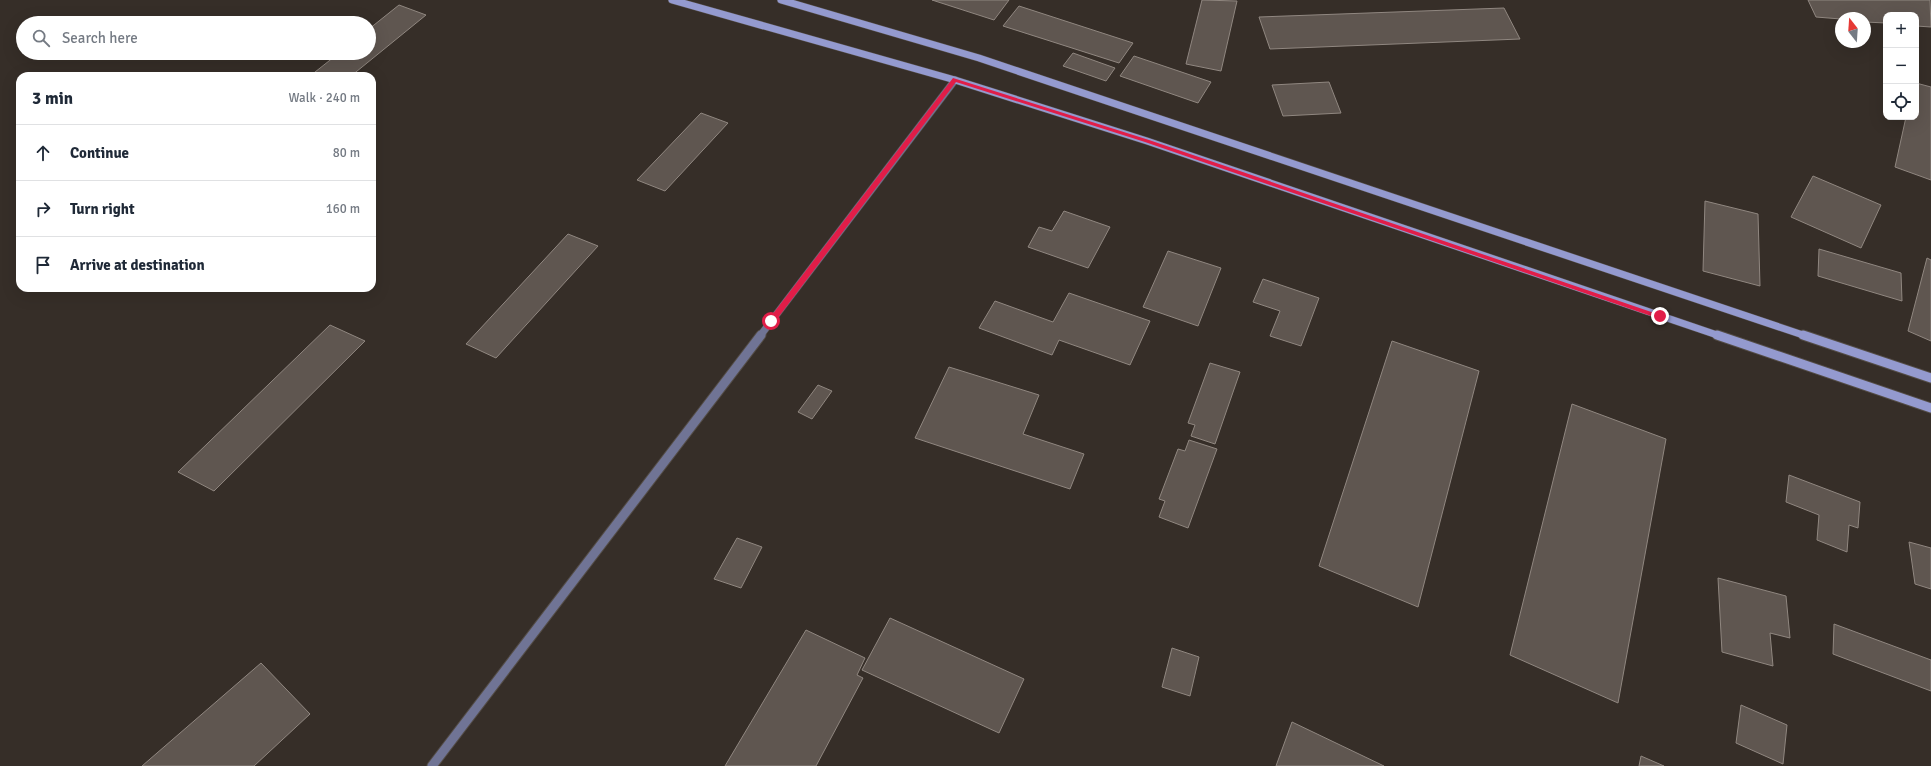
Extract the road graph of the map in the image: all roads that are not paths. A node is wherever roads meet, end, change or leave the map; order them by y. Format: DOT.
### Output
graph roads {
  1 [pos="672,0"];
  2 [pos="781,0"];
  3 [pos="955,80"];
  4 [pos="1931,378"];
  5 [pos="1931,408"];
  6 [pos="432,766"];
  1 -- 3 [label="street"];
  2 -- 4 [label="street"];
  3 -- 5 [label="street"];
  3 -- 6 [label="street"];
}
